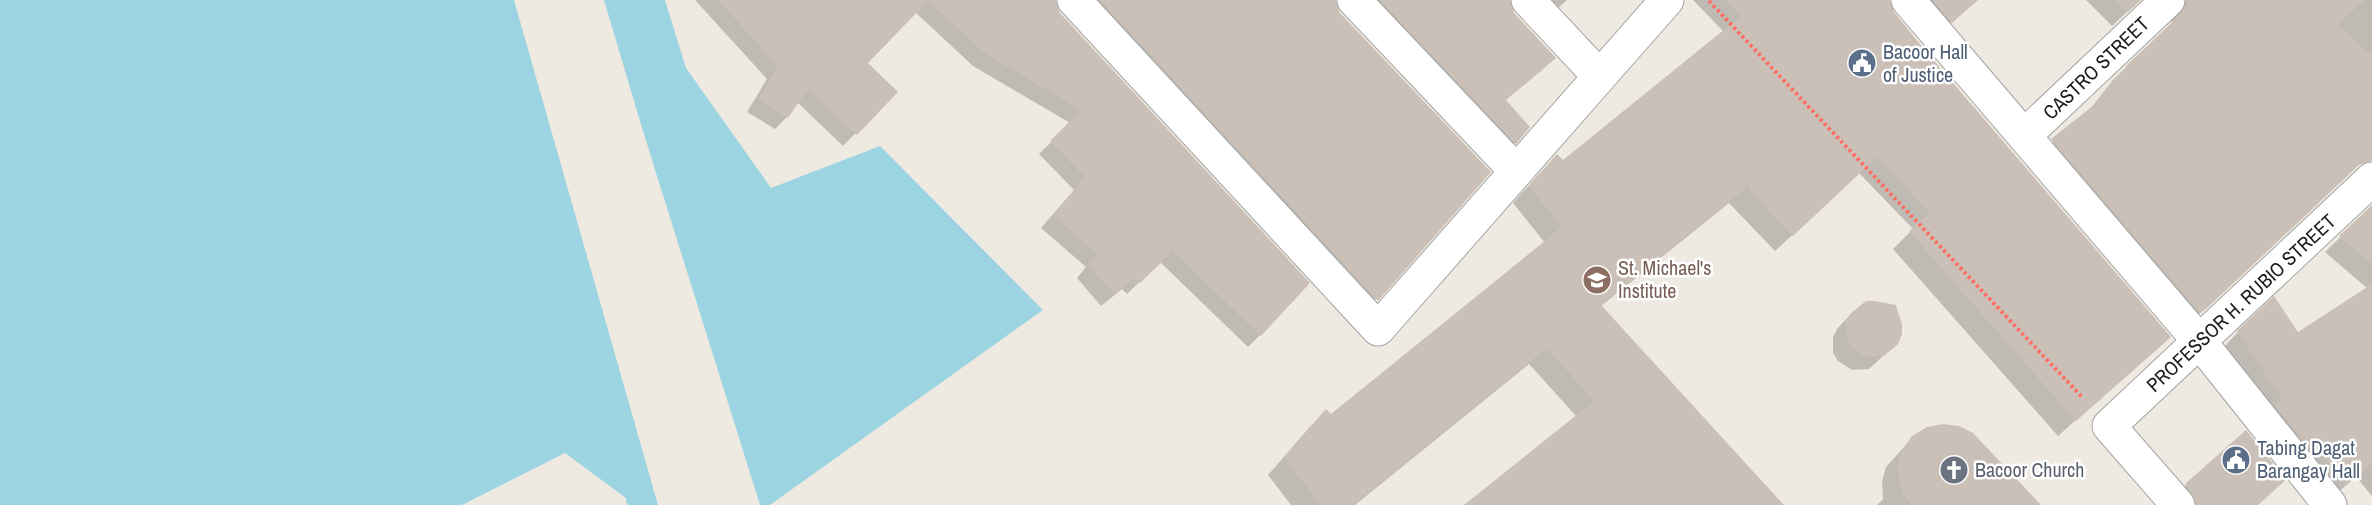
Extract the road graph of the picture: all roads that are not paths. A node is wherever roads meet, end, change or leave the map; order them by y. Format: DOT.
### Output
graph roads {
  1 [pos="1074,0"];
  2 [pos="1354,0"];
  3 [pos="1528,0"];
  4 [pos="1667,0"];
  5 [pos="1908,0"];
  6 [pos="2168,0"];
  7 [pos="1599,76"];
  8 [pos="2024,136"];
  9 [pos="1516,171"];
  10 [pos="2372,179"];
  11 [pos="2200,342"];
  12 [pos="2178,505"];
  13 [pos="2330,505"];
  1 -- 9 [label="street"];
  2 -- 9 [label="street"];
  3 -- 7 [label="street"];
  4 -- 7 [label="street"];
  5 -- 8 [label="street"];
  6 -- 8 [label="street, CASTRO STREET"];
  7 -- 9 [label="street"];
  8 -- 11 [label="street"];
  10 -- 11 [label="street, PROFESSOR H. RUBIO STREET"];
  11 -- 12 [label="street, PROFESSOR H. RUBIO STREET"];
  11 -- 13 [label="street"];
}
